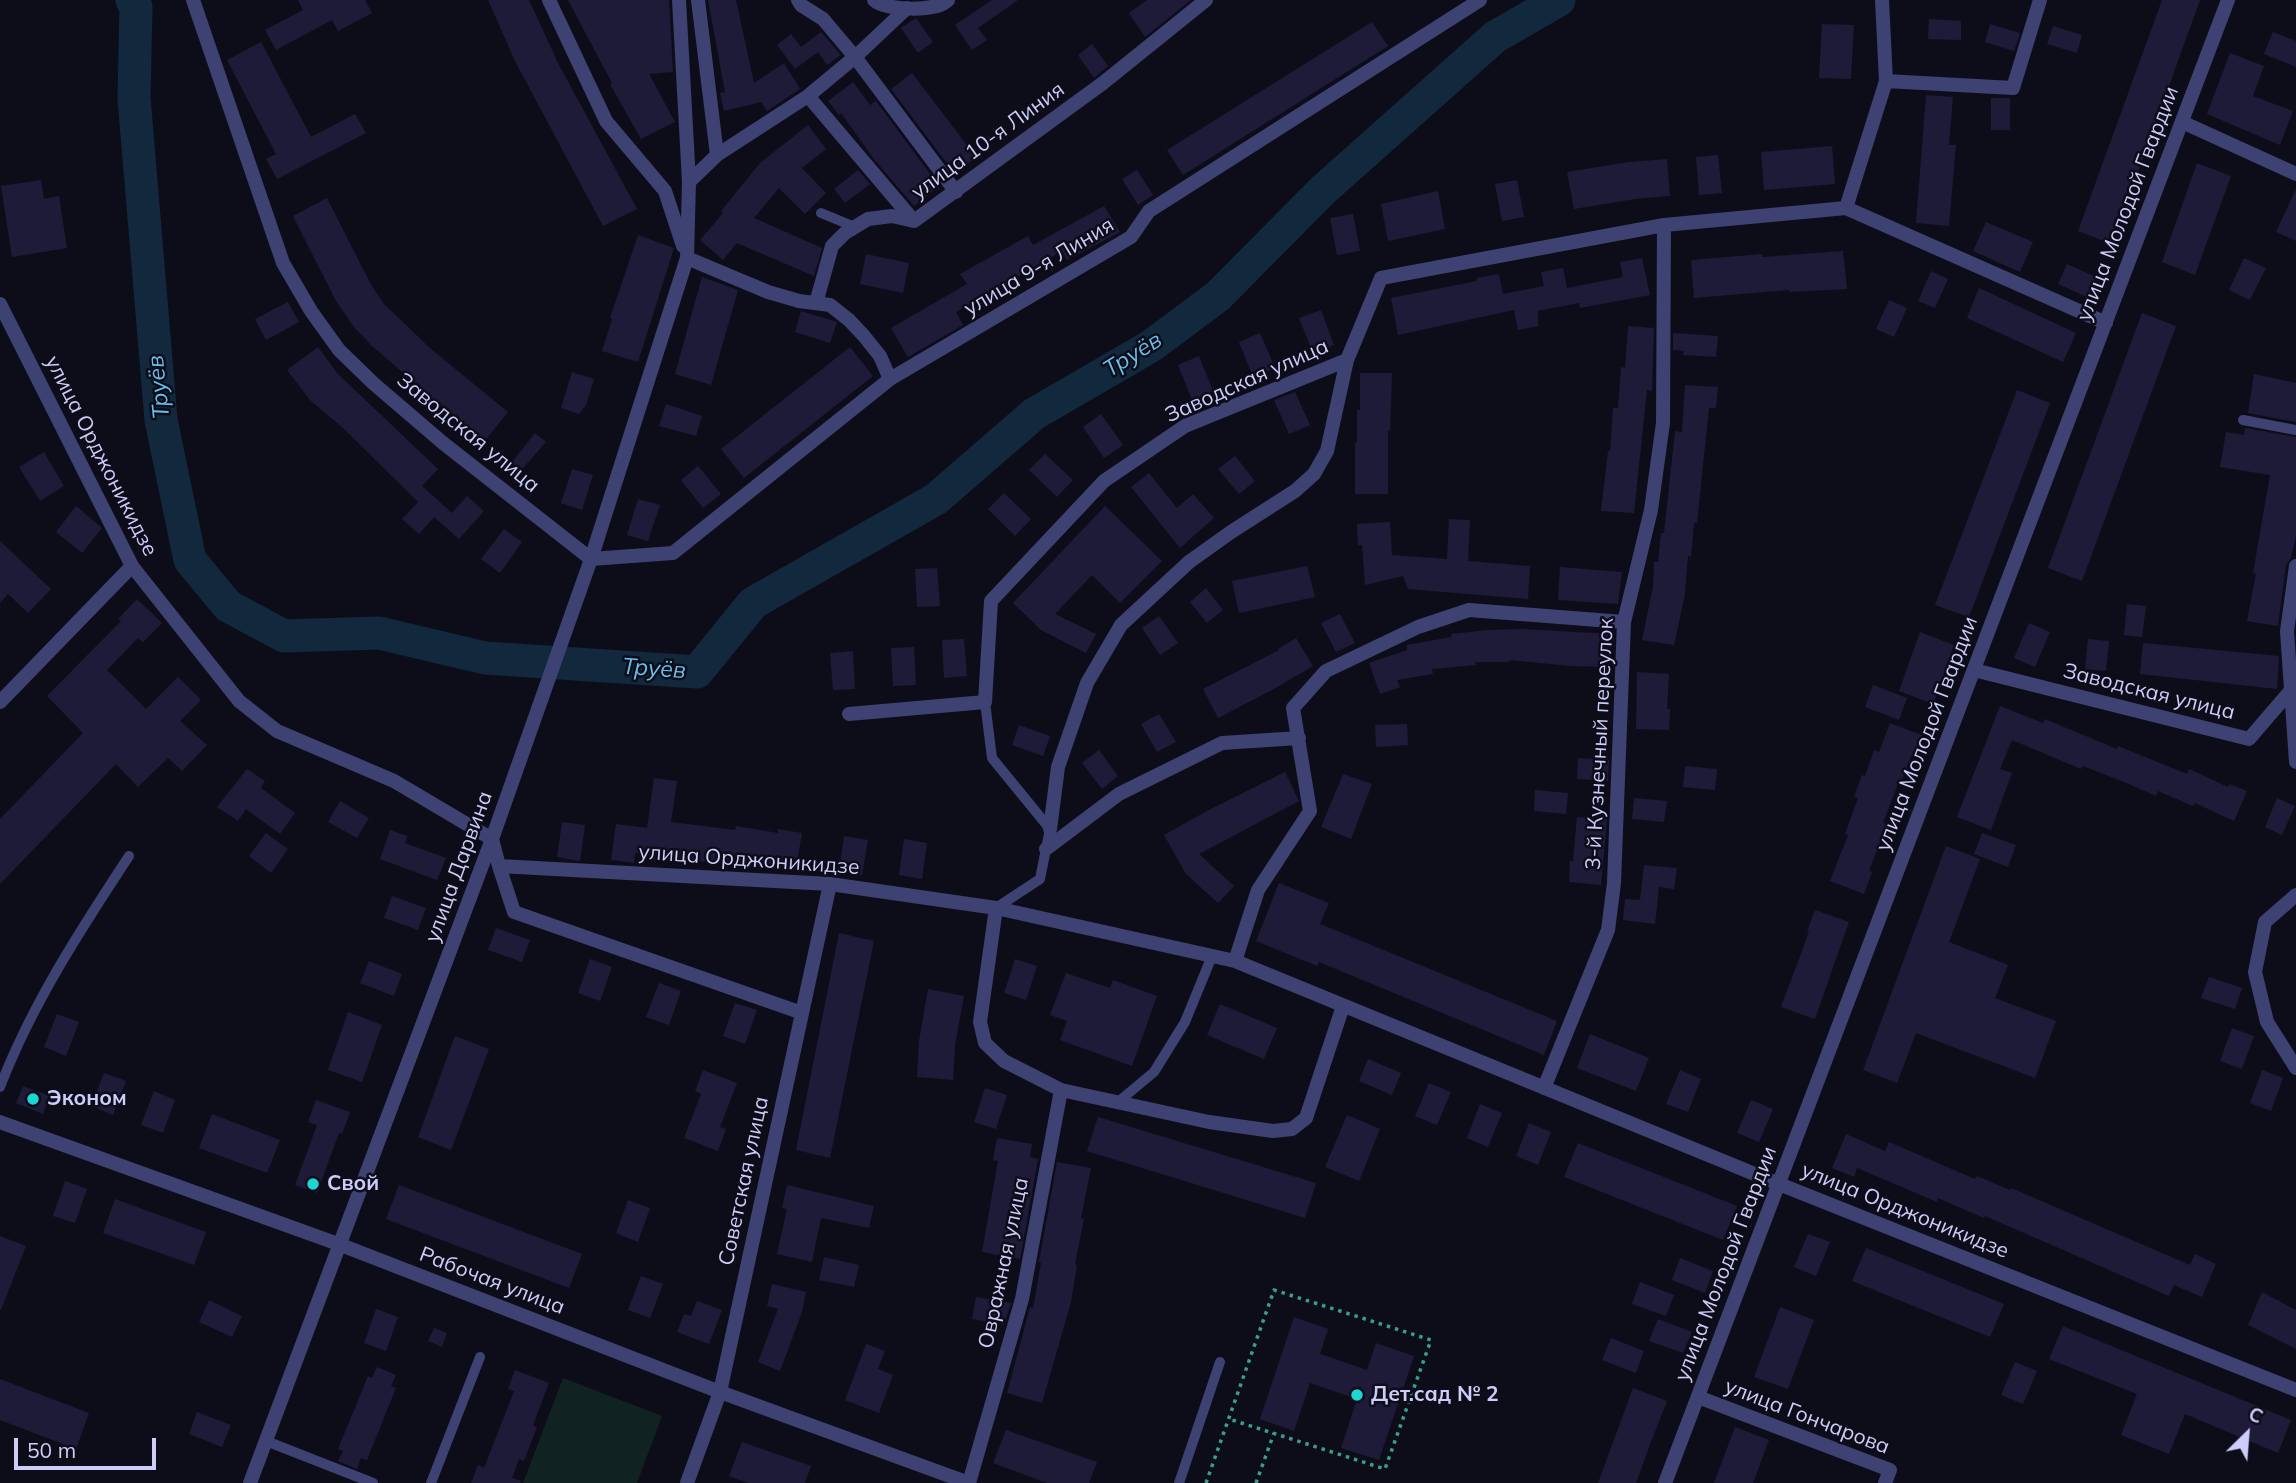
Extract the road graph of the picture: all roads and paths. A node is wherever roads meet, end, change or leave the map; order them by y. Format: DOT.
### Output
graph roads {
  1 [pos="193,0"];
  2 [pos="550,0"];
  3 [pos="679,0"];
  4 [pos="698,0"];
  5 [pos="798,0"];
  6 [pos="874,0"];
  7 [pos="948,0"];
  8 [pos="1206,0"];
  9 [pos="1480,0"];
  10 [pos="1882,0"];
  11 [pos="2040,0"];
  12 [pos="2228,0"];
  13 [pos="907,8"];
  14 [pos="855,57"];
  15 [pos="1886,81"];
  16 [pos="808,96"];
  17 [pos="2182,121"];
  18 [pos="717,155"];
  19 [pos="2296,174"];
  20 [pos="689,182"];
  21 [pos="956,191"];
  22 [pos="1846,208"];
  23 [pos="821,213"];
  24 [pos="914,221"];
  25 [pos="1664,225"];
  26 [pos="855,227"];
  27 [pos="687,258"];
  28 [pos="816,303"];
  29 [pos="0,304"];
  30 [pos="2106,323"];
  31 [pos="1347,360"];
  32 [pos="890,379"];
  33 [pos="2243,420"];
  34 [pos="2296,430"];
  35 [pos="592,559"];
  36 [pos="132,566"];
  37 [pos="2296,566"];
  38 [pos="1624,622"];
  39 [pos="1974,670"];
  40 [pos="2292,689"];
  41 [pos="0,702"];
  42 [pos="985,702"];
  43 [pos="849,714"];
  44 [pos="1299,738"];
  45 [pos="2296,762"];
  46 [pos="1050,829"];
  47 [pos="492,839"];
  48 [pos="1046,849"];
  49 [pos="129,856"];
  50 [pos="499,866"];
  51 [pos="830,884"];
  52 [pos="2296,895"];
  53 [pos="996,908"];
  54 [pos="1212,956"];
  55 [pos="1235,961"];
  56 [pos="1343,1006"];
  57 [pos="802,1013"];
  58 [pos="2296,1068"];
  59 [pos="0,1087"];
  60 [pos="1544,1088"];
  61 [pos="1061,1090"];
  62 [pos="1118,1102"];
  63 [pos="0,1122"];
  64 [pos="1779,1184"];
  65 [pos="341,1245"];
  66 [pos="480,1357"];
  67 [pos="1220,1362"];
  68 [pos="2296,1390"];
  69 [pos="720,1392"];
  70 [pos="1698,1397"];
  71 [pos="1228,1419"];
  72 [pos="1274,1433"];
  73 [pos="266,1441"];
  74 [pos="250,1483"];
  75 [pos="373,1483"];
  76 [pos="431,1483"];
  77 [pos="687,1483"];
  78 [pos="969,1483"];
  79 [pos="1179,1483"];
  80 [pos="1206,1483"];
  81 [pos="1256,1483"];
  82 [pos="1665,1483"];
  83 [pos="1885,1483"];
  1 -- 35 [label="street, Заводская улица"];
  2 -- 27 [label="street"];
  3 -- 20 [label="street, улица Дарвина"];
  4 -- 18 [label="street"];
  5 -- 14 [label="street"];
  6 -- 13 [label="street"];
  7 -- 13 [label="street"];
  8 -- 21 [label="street, улица 10-я Линия"];
  9 -- 32 [label="street, улица 9-я Линия"];
  10 -- 15 [label="street"];
  11 -- 15 [label="street"];
  12 -- 17 [label="street, улица Молодой Гвардии"];
  13 -- 14 [label="street"];
  14 -- 16 [label="street"];
  14 -- 21 [label="street"];
  15 -- 22 [label="street"];
  16 -- 18 [label="street"];
  16 -- 24 [label="street"];
  17 -- 19 [label="street"];
  17 -- 30 [label="street, улица Молодой Гвардии"];
  18 -- 20 [label="street"];
  20 -- 27 [label="street, улица Дарвина"];
  21 -- 24 [label="street, улица 10-я Линия"];
  22 -- 25 [label="street, Заводская улица"];
  22 -- 30 [label="street, Заводская улица"];
  23 -- 26 [label="lane"];
  24 -- 26 [label="street, улица 10-я Линия"];
  25 -- 31 [label="street, Заводская улица"];
  25 -- 38 [label="street, 3-й Кузнечный переулок"];
  26 -- 28 [label="street, улица 10-я Линия"];
  27 -- 28 [label="street"];
  27 -- 35 [label="street, улица Дарвина"];
  28 -- 32 [label="street"];
  29 -- 36 [label="street, улица Орджоникидзе"];
  30 -- 39 [label="street, улица Молодой Гвардии"];
  31 -- 42 [label="street, Заводская улица"];
  31 -- 46 [label="street"];
  32 -- 35 [label="street"];
  33 -- 34 [label="lane"];
  35 -- 47 [label="street, улица Дарвина"];
  36 -- 41 [label="street"];
  36 -- 47 [label="street, улица Орджоникидзе"];
  37 -- 40 [label="street"];
  38 -- 44 [label="street"];
  38 -- 60 [label="street, 3-й Кузнечный переулок"];
  39 -- 40 [label="street, Заводская улица"];
  39 -- 64 [label="street, улица Молодой Гвардии"];
  40 -- 45 [label="street"];
  42 -- 43 [label="street"];
  42 -- 46 [label="lane"];
  44 -- 48 [label="street"];
  44 -- 55 [label="street"];
  46 -- 48 [label="lane"];
  47 -- 50 [label="street"];
  47 -- 65 [label="street, улица Дарвина"];
  48 -- 53 [label="lane"];
  49 -- 59 [label="lane"];
  50 -- 51 [label="street, улица Орджоникидзе"];
  50 -- 57 [label="street"];
  51 -- 53 [label="street, улица Орджоникидзе"];
  51 -- 57 [label="street, Советская улица"];
  52 -- 58 [label="street"];
  53 -- 54 [label="street, улица Орджоникидзе"];
  53 -- 61 [label="street"];
  54 -- 55 [label="street, улица Орджоникидзе"];
  54 -- 62 [label="lane"];
  55 -- 56 [label="street, улица Орджоникидзе"];
  56 -- 60 [label="street, улица Орджоникидзе"];
  56 -- 62 [label="street"];
  57 -- 69 [label="street, Советская улица"];
  60 -- 64 [label="street, улица Орджоникидзе"];
  61 -- 62 [label="street"];
  61 -- 78 [label="street, Овражная улица"];
  63 -- 65 [label="street, Рабочая улица"];
  64 -- 68 [label="street, улица Орджоникидзе"];
  64 -- 70 [label="street, улица Молодой Гвардии"];
  65 -- 69 [label="street, Рабочая улица"];
  65 -- 73 [label="street, улица Дарвина"];
  66 -- 76 [label="lane"];
  67 -- 79 [label="lane"];
  69 -- 77 [label="street, Советская улица"];
  69 -- 78 [label="street, Рабочая улица"];
  70 -- 82 [label="street, улица Молодой Гвардии"];
  70 -- 83 [label="street, улица Гончарова"];
  71 -- 72 [label="path"];
  71 -- 72 [label="path"];
  71 -- 80 [label="path"];
  72 -- 81 [label="path"];
  73 -- 74 [label="street, улица Дарвина"];
  73 -- 75 [label="lane"];
}
